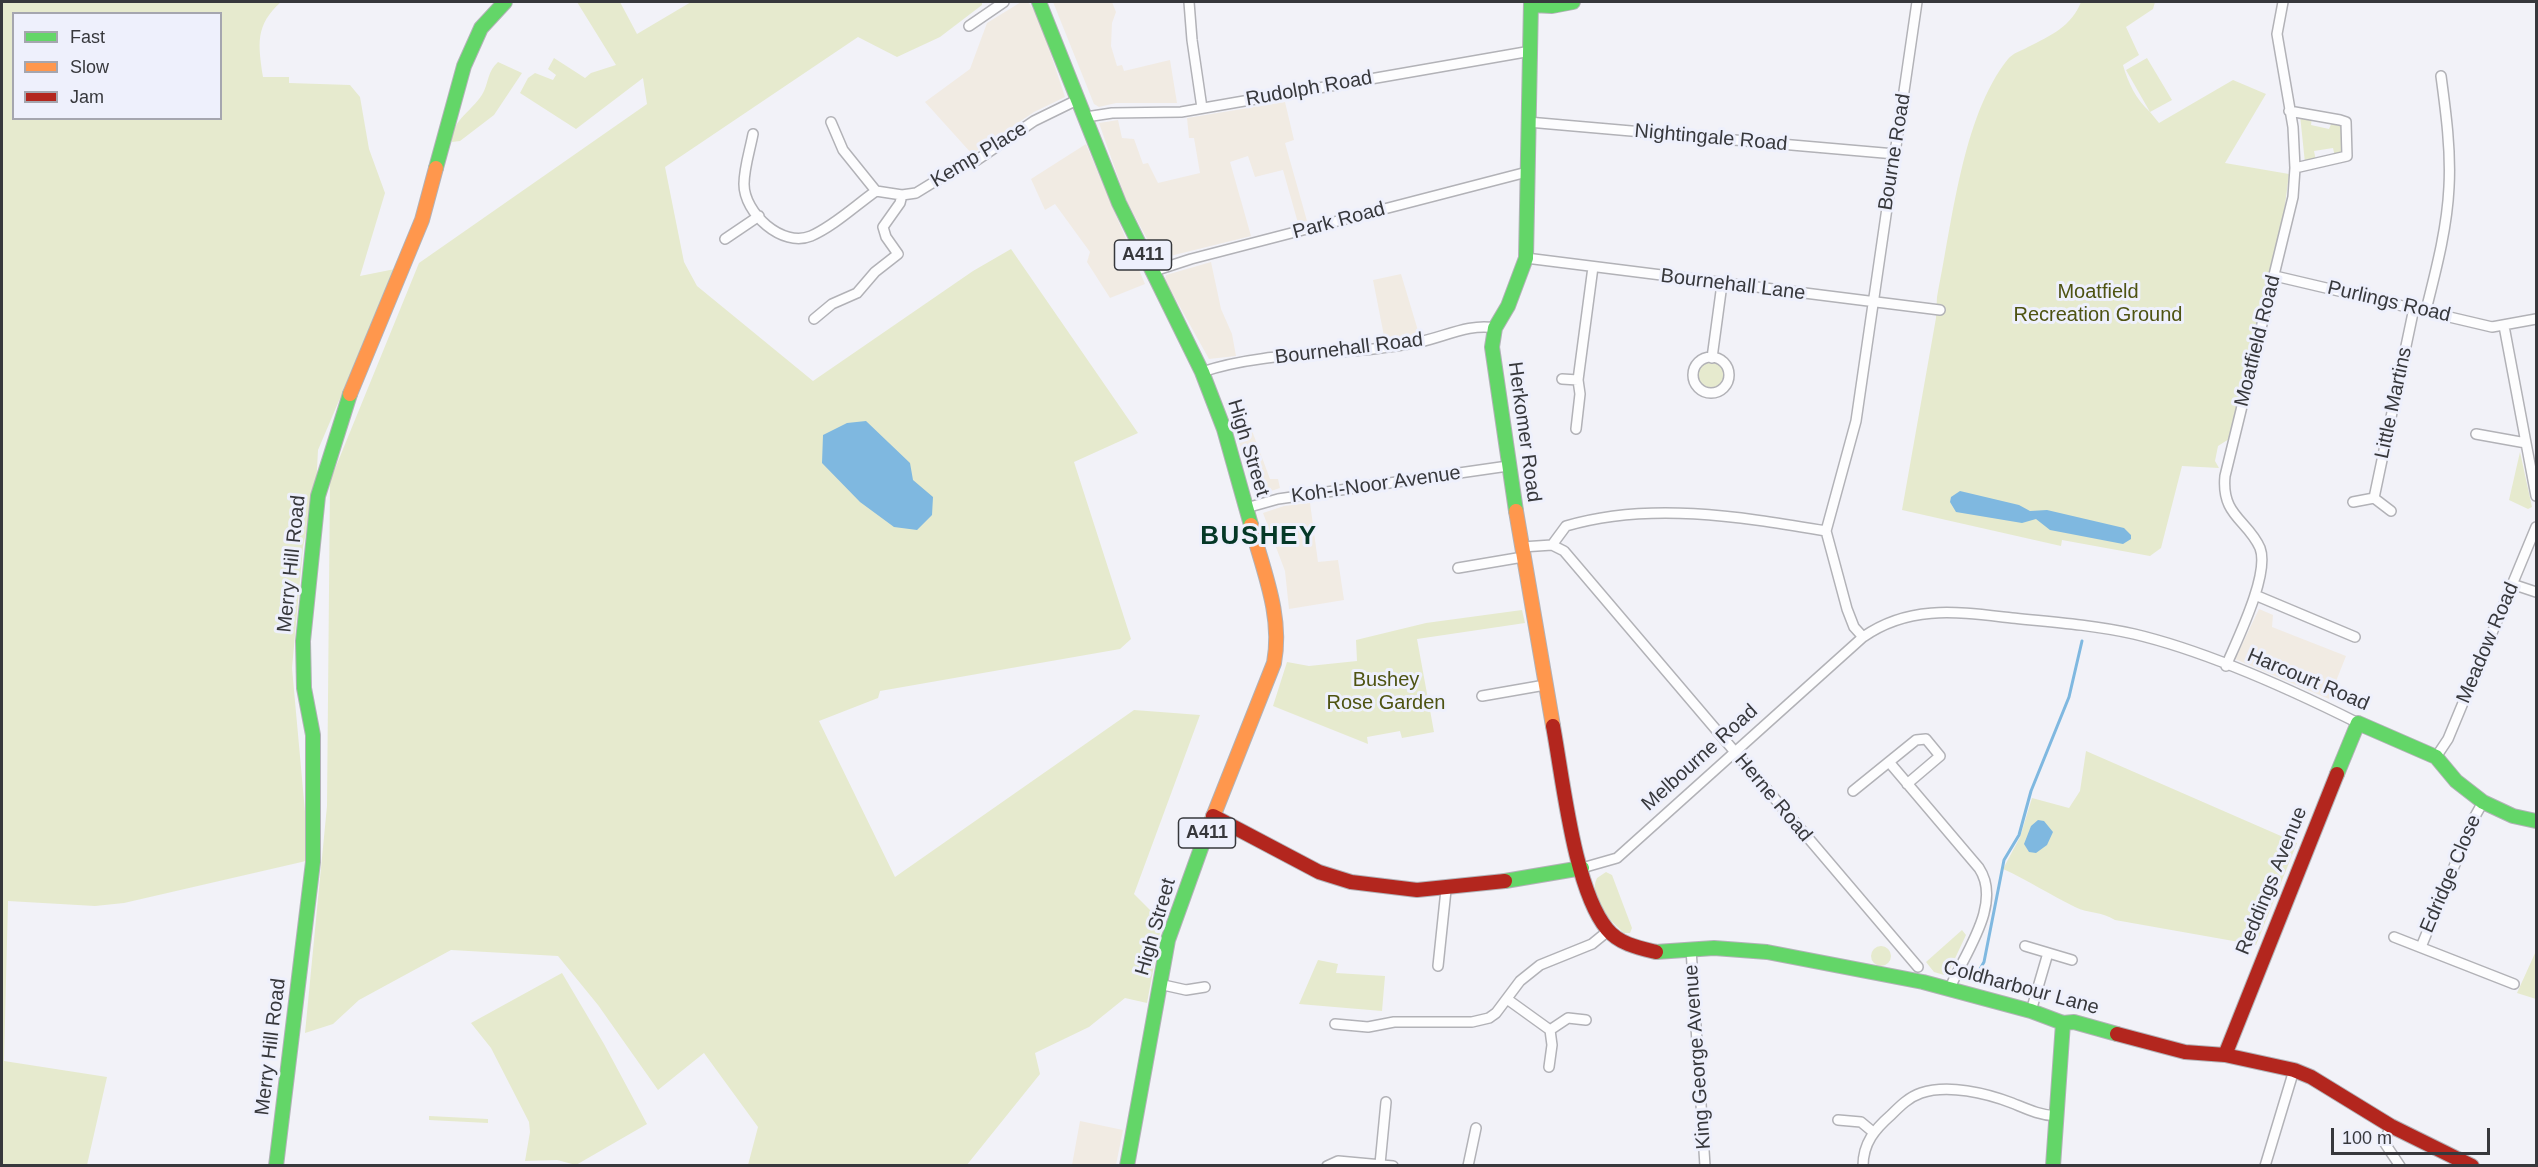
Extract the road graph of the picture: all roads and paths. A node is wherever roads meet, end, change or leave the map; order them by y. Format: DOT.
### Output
graph roads {
  1 [pos="505,2"];
  2 [pos="1004,2"];
  3 [pos="1039,2"];
  4 [pos="1189,2"];
  5 [pos="1574,2"];
  6 [pos="1917,2"];
  7 [pos="2283,2"];
  8 [pos="1532,3"];
  9 [pos="969,26"];
  10 [pos="1531,51"];
  11 [pos="2441,76"];
  12 [pos="1079,99"];
  13 [pos="1202,108"];
  14 [pos="2289,111"];
  15 [pos="1086,117"];
  16 [pos="831,122"];
  17 [pos="1528,122"];
  18 [pos="753,134"];
  19 [pos="1895,154"];
  20 [pos="2295,168"];
  21 [pos="1527,172"];
  22 [pos="876,191"];
  23 [pos="902,195"];
  24 [pos="759,216"];
  25 [pos="725,239"];
  26 [pos="1526,258"];
  27 [pos="1593,267"];
  28 [pos="1151,272"];
  29 [pos="2275,276"];
  30 [pos="1722,284"];
  31 [pos="1872,302"];
  32 [pos="2414,308"];
  33 [pos="1940,310"];
  34 [pos="2427,310"];
  35 [pos="814,319"];
  36 [pos="2536,319"];
  37 [pos="2504,326"];
  38 [pos="1495,328"];
  39 [pos="1713,358"];
  40 [pos="1202,372"];
  41 [pos="1562,379"];
  42 [pos="1578,380"];
  43 [pos="1576,429"];
  44 [pos="2476,434"];
  45 [pos="2526,443"];
  46 [pos="1508,466"];
  47 [pos="2536,496"];
  48 [pos="2374,498"];
  49 [pos="2353,502"];
  50 [pos="1246,508"];
  51 [pos="2391,511"];
  52 [pos="2536,527"];
  53 [pos="1826,531"];
  54 [pos="1552,545"];
  55 [pos="1522,552"];
  56 [pos="1458,568"];
  57 [pos="2512,584"];
  58 [pos="2536,592"];
  59 [pos="2255,595"];
  60 [pos="1863,637"];
  61 [pos="2355,637"];
  62 [pos="2226,666"];
  63 [pos="1545,685"];
  64 [pos="1482,696"];
  65 [pos="2358,723"];
  66 [pos="1735,753"];
  67 [pos="2436,757"];
  68 [pos="1889,762"];
  69 [pos="1907,784"];
  70 [pos="1853,791"];
  71 [pos="2483,802"];
  72 [pos="1213,816"];
  73 [pos="2536,821"];
  74 [pos="1582,868"];
  75 [pos="1446,890"];
  76 [pos="1608,931"];
  77 [pos="2394,937"];
  78 [pos="2025,946"];
  79 [pos="2421,947"];
  80 [pos="1691,950"];
  81 [pos="2048,953"];
  82 [pos="2072,960"];
  83 [pos="1438,966"];
  84 [pos="1917,968"];
  85 [pos="1159,984"];
  86 [pos="2514,984"];
  87 [pos="1205,987"];
  88 [pos="1950,988"];
  89 [pos="1507,999"];
  90 [pos="2031,1011"];
  91 [pos="1586,1020"];
  92 [pos="2063,1023"];
  93 [pos="1335,1024"];
  94 [pos="1550,1030"];
  95 [pos="2225,1055"];
  96 [pos="1550,1067"];
  97 [pos="2294,1070"];
  98 [pos="1386,1102"];
  99 [pos="2056,1116"];
  100 [pos="1838,1120"];
  101 [pos="2391,1126"];
  102 [pos="1476,1128"];
  103 [pos="1874,1132"];
  104 [pos="1380,1164"];
  105 [pos="276,1166"];
  106 [pos="1127,1166"];
  107 [pos="1327,1166"];
  108 [pos="1393,1166"];
  109 [pos="1468,1166"];
  110 [pos="1705,1166"];
  111 [pos="1863,1166"];
  112 [pos="2053,1166"];
  113 [pos="2265,1166"];
  114 [pos="2400,1166"];
  115 [pos="2472,1166"];
  1 -- 105 [label="street, Merry Hill Road"];
  2 -- 9 [label="street"];
  3 -- 12 [label="street, High Street / A411"];
  4 -- 13 [label="street"];
  5 -- 8 [label="street"];
  6 -- 19 [label="street, Bourne Road"];
  7 -- 14 [label="street, Moatfield Road"];
  8 -- 10 [label="street, Herkomer Road"];
  10 -- 13 [label="street, Rudolph Road"];
  10 -- 17 [label="street, Herkomer Road"];
  11 -- 34 [label="street"];
  12 -- 15 [label="street, High Street / A411"];
  12 -- 23 [label="street, Kemp Place"];
  13 -- 15 [label="street, Rudolph Road"];
  14 -- 20 [label="street, Moatfield Road"];
  14 -- 20 [label="street"];
  15 -- 28 [label="street, High Street / A411"];
  16 -- 22 [label="street"];
  17 -- 19 [label="street, Nightingale Road"];
  17 -- 21 [label="street, Herkomer Road"];
  18 -- 24 [label="street"];
  19 -- 31 [label="street, Bourne Road"];
  20 -- 29 [label="street, Moatfield Road"];
  21 -- 26 [label="street, Herkomer Road"];
  21 -- 28 [label="street, Park Road"];
  22 -- 23 [label="street, Kemp Place"];
  22 -- 24 [label="street"];
  23 -- 35 [label="street"];
  24 -- 25 [label="street"];
  26 -- 27 [label="street, Bournehall Lane"];
  26 -- 38 [label="street, Herkomer Road"];
  27 -- 30 [label="street, Bournehall Lane"];
  27 -- 42 [label="street"];
  28 -- 40 [label="street, High Street / A411"];
  29 -- 32 [label="street, Purlings Road"];
  29 -- 59 [label="street, Moatfield Road"];
  30 -- 31 [label="street, Bournehall Lane"];
  30 -- 39 [label="street"];
  31 -- 33 [label="street, Bournehall Lane"];
  31 -- 53 [label="street"];
  32 -- 34 [label="street, Purlings Road"];
  32 -- 48 [label="street, Little Martins"];
  34 -- 37 [label="street, Purlings Road"];
  36 -- 37 [label="street, Purlings Road"];
  37 -- 45 [label="street"];
  38 -- 40 [label="street, Bournehall Road"];
  38 -- 46 [label="street, Herkomer Road"];
  40 -- 50 [label="street, High Street / A411"];
  41 -- 42 [label="street"];
  42 -- 43 [label="street"];
  44 -- 45 [label="street"];
  45 -- 47 [label="street"];
  46 -- 50 [label="street, Koh-I-Noor Avenue"];
  46 -- 55 [label="street, Herkomer Road"];
  48 -- 49 [label="street"];
  48 -- 51 [label="street"];
  50 -- 72 [label="street, High Street / A411"];
  52 -- 57 [label="street, Meadow Road"];
  53 -- 54 [label="street"];
  53 -- 60 [label="street"];
  54 -- 55 [label="street"];
  54 -- 66 [label="street, Herne Road"];
  55 -- 56 [label="street"];
  55 -- 63 [label="street, Herkomer Road"];
  57 -- 58 [label="street"];
  57 -- 67 [label="street, Meadow Road"];
  59 -- 61 [label="street"];
  59 -- 62 [label="street, Moatfield Road"];
  60 -- 62 [label="street, Harcourt Road"];
  60 -- 66 [label="street, Melbourne Road"];
  62 -- 65 [label="street, Harcourt Road"];
  63 -- 64 [label="street"];
  63 -- 74 [label="street, Herkomer Road"];
  65 -- 67 [label="street, Harcourt Road"];
  65 -- 95 [label="street, Reddings Avenue"];
  66 -- 74 [label="street, Melbourne Road"];
  66 -- 84 [label="street, Herne Road"];
  67 -- 71 [label="street, Harcourt Road"];
  68 -- 69 [label="street"];
  68 -- 69 [label="street"];
  68 -- 70 [label="street"];
  69 -- 88 [label="street"];
  71 -- 73 [label="street, Harcourt Road"];
  71 -- 79 [label="street, Edridge Close"];
  72 -- 75 [label="street, Melbourne Road"];
  72 -- 85 [label="street, High Street / A411"];
  74 -- 75 [label="street, Melbourne Road"];
  74 -- 76 [label="street, Coldharbour Lane"];
  75 -- 83 [label="street"];
  76 -- 80 [label="street, Coldharbour Lane"];
  76 -- 89 [label="street"];
  77 -- 79 [label="street, Edridge Close"];
  78 -- 81 [label="street"];
  79 -- 86 [label="street, Edridge Close"];
  80 -- 88 [label="street, Coldharbour Lane"];
  80 -- 110 [label="street, King George Avenue"];
  81 -- 82 [label="street"];
  81 -- 90 [label="street"];
  85 -- 87 [label="street"];
  85 -- 106 [label="street, High Street / A411"];
  88 -- 90 [label="street, Coldharbour Lane"];
  89 -- 93 [label="street"];
  89 -- 94 [label="street"];
  90 -- 92 [label="street, Coldharbour Lane"];
  91 -- 94 [label="street"];
  92 -- 95 [label="street, Coldharbour Lane"];
  92 -- 99 [label="street"];
  94 -- 96 [label="street"];
  95 -- 97 [label="street, Coldharbour Lane"];
  97 -- 101 [label="street, Coldharbour Lane"];
  97 -- 113 [label="street"];
  98 -- 104 [label="street"];
  99 -- 103 [label="street"];
  99 -- 112 [label="street"];
  100 -- 103 [label="street"];
  101 -- 114 [label="street"];
  101 -- 115 [label="street, Coldharbour Lane"];
  102 -- 109 [label="street"];
  103 -- 111 [label="street"];
  104 -- 107 [label="street"];
  104 -- 108 [label="street"];
}
